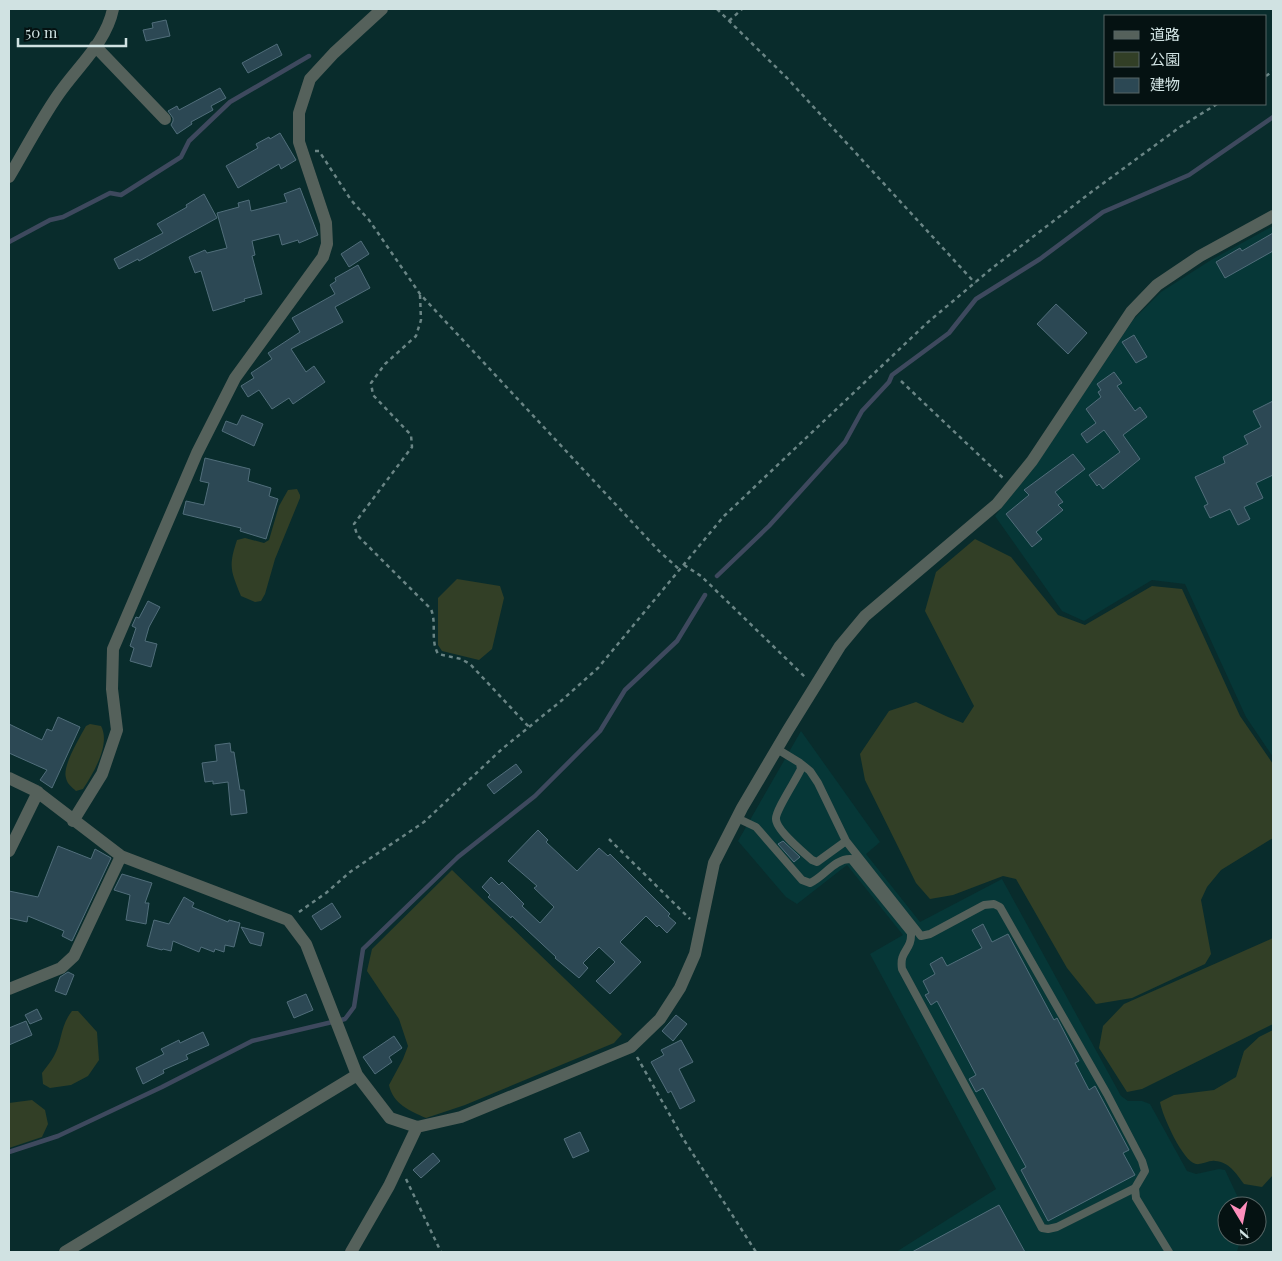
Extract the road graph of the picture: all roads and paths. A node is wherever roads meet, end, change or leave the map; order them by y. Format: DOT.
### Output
graph roads {
  1 [pos="113,9"];
  2 [pos="382,9"];
  3 [pos="717,9"];
  4 [pos="742,9"];
  5 [pos="729,21"];
  6 [pos="95,46"];
  7 [pos="1215,105"];
  8 [pos="165,119"];
  9 [pos="302,149"];
  10 [pos="9,177"];
  11 [pos="1273,216"];
  12 [pos="975,283"];
  13 [pos="420,294"];
  14 [pos="901,381"];
  15 [pos="1011,486"];
  16 [pos="684,565"];
  17 [pos="680,570"];
  18 [pos="817,684"];
  19 [pos="529,727"];
  20 [pos="776,749"];
  21 [pos="800,763"];
  22 [pos="9,778"];
  23 [pos="38,792"];
  24 [pos="737,818"];
  25 [pos="73,821"];
  26 [pos="609,839"];
  27 [pos="846,841"];
  28 [pos="9,851"];
  29 [pos="120,856"];
  30 [pos="288,920"];
  31 [pos="701,927"];
  32 [pos="9,989"];
  33 [pos="631,1047"];
  34 [pos="357,1074"];
  35 [pos="417,1127"];
  36 [pos="400,1164"];
  37 [pos="1134,1188"];
  38 [pos="65,1252"];
  39 [pos="352,1252"];
  40 [pos="441,1252"];
  41 [pos="756,1252"];
  42 [pos="1169,1252"];
  1 -- 6 [label="street"];
  2 -- 9 [label="street"];
  3 -- 5 [label="path"];
  4 -- 5 [label="path"];
  5 -- 12 [label="path"];
  6 -- 8 [label="street"];
  6 -- 10 [label="street"];
  7 -- 12 [label="path"];
  9 -- 13 [label="path"];
  9 -- 25 [label="street"];
  11 -- 15 [label="street"];
  12 -- 16 [label="path"];
  13 -- 17 [label="path"];
  13 -- 19 [label="path"];
  14 -- 15 [label="path"];
  15 -- 18 [label="street"];
  16 -- 17 [label="path"];
  16 -- 18 [label="path"];
  17 -- 19 [label="path"];
  18 -- 20 [label="street"];
  19 -- 30 [label="path"];
  20 -- 21 [label="lane"];
  20 -- 24 [label="street"];
  21 -- 27 [label="lane"];
  21 -- 27 [label="lane"];
  22 -- 23 [label="street"];
  23 -- 25 [label="street"];
  23 -- 28 [label="street"];
  24 -- 31 [label="street"];
  24 -- 37 [label="lane"];
  25 -- 29 [label="street"];
  26 -- 31 [label="path"];
  27 -- 37 [label="lane"];
  29 -- 30 [label="street"];
  29 -- 32 [label="street"];
  30 -- 34 [label="street"];
  31 -- 33 [label="street"];
  33 -- 35 [label="street"];
  33 -- 41 [label="path"];
  34 -- 35 [label="street"];
  34 -- 38 [label="street"];
  35 -- 36 [label="street"];
  36 -- 39 [label="street"];
  36 -- 40 [label="path"];
  37 -- 42 [label="lane"];
}
